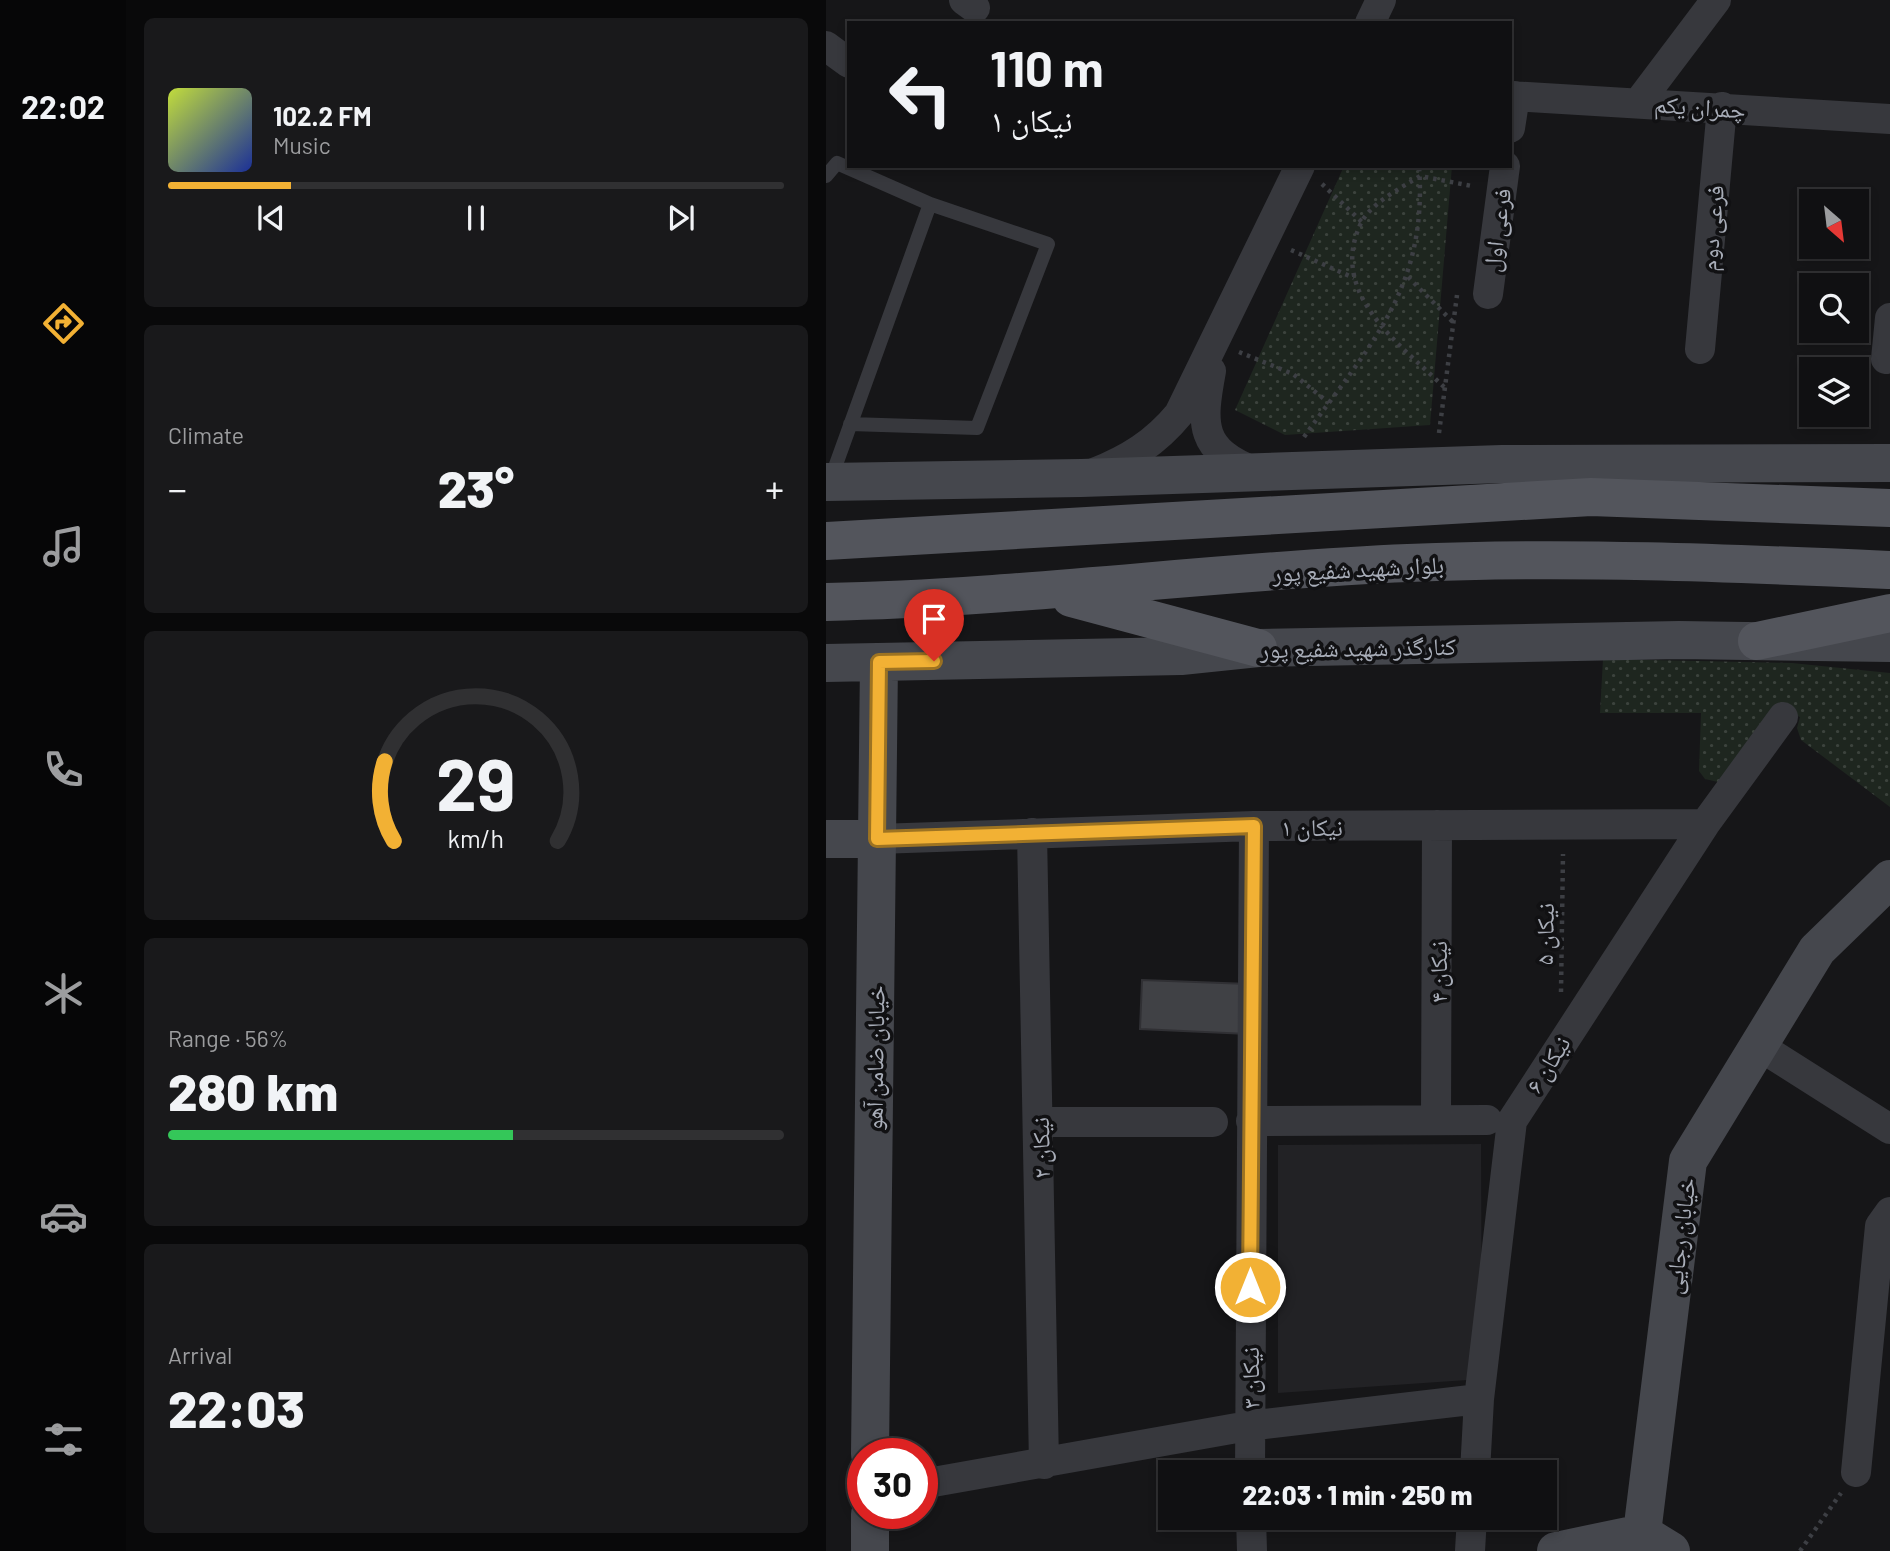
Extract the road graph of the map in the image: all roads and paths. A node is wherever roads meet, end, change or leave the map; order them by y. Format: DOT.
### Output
graph roads {
  1 [pos="1381,0"];
  2 [pos="1716,0"];
  3 [pos="1371,21"];
  4 [pos="826,46"];
  5 [pos="847,62"];
  6 [pos="1512,96"];
  7 [pos="1639,102"];
  8 [pos="1721,107"];
  9 [pos="1890,119"];
  10 [pos="847,168"];
  11 [pos="847,168"];
  12 [pos="1419,168"];
  13 [pos="1505,168"];
  14 [pos="1306,171"];
  15 [pos="826,176"];
  16 [pos="1420,176"];
  17 [pos="1473,176"];
  18 [pos="1472,186"];
  19 [pos="1470,200"];
  20 [pos="930,204"];
  21 [pos="1362,222"];
  22 [pos="1265,239"];
  23 [pos="1408,277"];
  24 [pos="1354,278"];
  25 [pos="1459,282"];
  26 [pos="1488,294"];
  27 [pos="1890,318"];
  28 [pos="1453,323"];
  29 [pos="1382,327"];
  30 [pos="1216,343"];
  31 [pos="1700,349"];
  32 [pos="1886,359"];
  33 [pos="1444,387"];
  34 [pos="1329,402"];
  35 [pos="850,424"];
  36 [pos="1890,463"];
  37 [pos="1435,467"];
  38 [pos="1268,472"];
  39 [pos="1082,478"];
  40 [pos="828,482"];
  41 [pos="1890,508"];
  42 [pos="826,541"];
  43 [pos="1890,570"];
  44 [pos="1042,590"];
  45 [pos="826,602"];
  46 [pos="1890,612"];
  47 [pos="1757,641"];
  48 [pos="1890,643"];
  49 [pos="1258,648"];
  50 [pos="879,662"];
  51 [pos="826,663"];
  52 [pos="1783,717"];
  53 [pos="1705,824"];
  54 [pos="1437,825"];
  55 [pos="1564,825"];
  56 [pos="1254,826"];
  57 [pos="1032,833"];
  58 [pos="826,839"];
  59 [pos="877,839"];
  60 [pos="1890,878"];
  61 [pos="1560,1044"];
  62 [pos="1759,1046"];
  63 [pos="1436,1119"];
  64 [pos="1487,1120"];
  65 [pos="1251,1121"];
  66 [pos="1039,1122"];
  67 [pos="1213,1122"];
  68 [pos="1890,1129"];
  69 [pos="1890,1212"];
  70 [pos="1479,1399"];
  71 [pos="1248,1426"];
  72 [pos="870,1438"];
  73 [pos="1249,1460"];
  74 [pos="1476,1460"];
  75 [pos="1044,1464"];
  76 [pos="1856,1472"];
  77 [pos="938,1481"];
  78 [pos="870,1529"];
  79 [pos="1251,1530"];
  80 [pos="1471,1530"];
  81 [pos="1657,1542"];
  82 [pos="870,1551"];
  83 [pos="1252,1551"];
  84 [pos="1470,1551"];
  85 [pos="1556,1551"];
  86 [pos="1800,1551"];
  1 -- 3 [label="street"];
  2 -- 7 [label="street"];
  4 -- 5 [label="street"];
  6 -- 7 [label="street, چمران یکم"];
  7 -- 8 [label="street, چمران یکم"];
  8 -- 9 [label="street, چمران یکم"];
  8 -- 31 [label="street, فرعی دوم"];
  10 -- 20 [label="lane"];
  11 -- 15 [label="lane"];
  12 -- 16 [label="path"];
  13 -- 26 [label="street, فرعی اول"];
  14 -- 21 [label="path"];
  14 -- 22 [label="street"];
  16 -- 18 [label="path"];
  16 -- 21 [label="path"];
  16 -- 23 [label="path"];
  17 -- 18 [label="path"];
  18 -- 19 [label="path"];
  20 -- 35 [label="lane"];
  20 -- 35 [label="lane"];
  21 -- 24 [label="path"];
  22 -- 24 [label="path"];
  22 -- 30 [label="street"];
  23 -- 28 [label="path"];
  23 -- 29 [label="path"];
  24 -- 29 [label="path"];
  25 -- 28 [label="path"];
  27 -- 32 [label="street"];
  28 -- 33 [label="path"];
  29 -- 33 [label="path"];
  29 -- 34 [label="path"];
  30 -- 34 [label="path"];
  30 -- 38 [label="street"];
  30 -- 39 [label="street"];
  33 -- 37 [label="path"];
  34 -- 38 [label="path"];
  35 -- 40 [label="lane"];
  36 -- 37 [label="main road"];
  37 -- 38 [label="main road"];
  38 -- 39 [label="main road"];
  39 -- 40 [label="main road"];
  41 -- 42 [label="main road"];
  43 -- 44 [label="main road, بلوار شهید شفیع پور"];
  44 -- 45 [label="main road, بلوار شهید شفیع پور"];
  44 -- 49 [label="main road"];
  46 -- 47 [label="main road"];
  47 -- 48 [label="main road, کنارگذر شهید شفیع پور"];
  47 -- 49 [label="main road, کنارگذر شهید شفیع پور"];
  49 -- 50 [label="main road, کنارگذر شهید شفیع پور"];
  50 -- 51 [label="main road, کنارگذر شهید شفیع پور"];
  50 -- 59 [label="main road, خیابان ضامن آهو"];
  52 -- 53 [label="street, نیکان ۶"];
  53 -- 55 [label="street, نیکان ۱"];
  53 -- 61 [label="street, نیکان ۶"];
  54 -- 55 [label="street, نیکان ۱"];
  54 -- 56 [label="street, نیکان ۱"];
  54 -- 63 [label="street, نیکان ۴"];
  55 -- 61 [label="path, نیکان ۵"];
  56 -- 57 [label="street, نیکان ۱"];
  56 -- 65 [label="street, نیکان ۳"];
  57 -- 59 [label="street, نیکان ۱"];
  57 -- 66 [label="street, نیکان ۲"];
  58 -- 59 [label="main road"];
  59 -- 72 [label="main road, خیابان ضامن آهو"];
  60 -- 62 [label="main road, خیابان رجایی"];
  61 -- 70 [label="street, نیکان ۶"];
  62 -- 68 [label="street"];
  62 -- 81 [label="main road, خیابان رجایی"];
  63 -- 64 [label="street"];
  63 -- 65 [label="street"];
  65 -- 71 [label="street, نیکان ۳"];
  66 -- 67 [label="street"];
  66 -- 75 [label="street, نیکان ۲"];
  69 -- 76 [label="street"];
  70 -- 71 [label="street"];
  70 -- 74 [label="street, نیکان ۶"];
  71 -- 73 [label="street, نیکان ۳"];
  71 -- 75 [label="street"];
  75 -- 77 [label="street"];
  76 -- 86 [label="path"];
  78 -- 82 [label="main road"];
  79 -- 83 [label="street"];
  80 -- 84 [label="street"];
  81 -- 85 [label="main road"];
}
